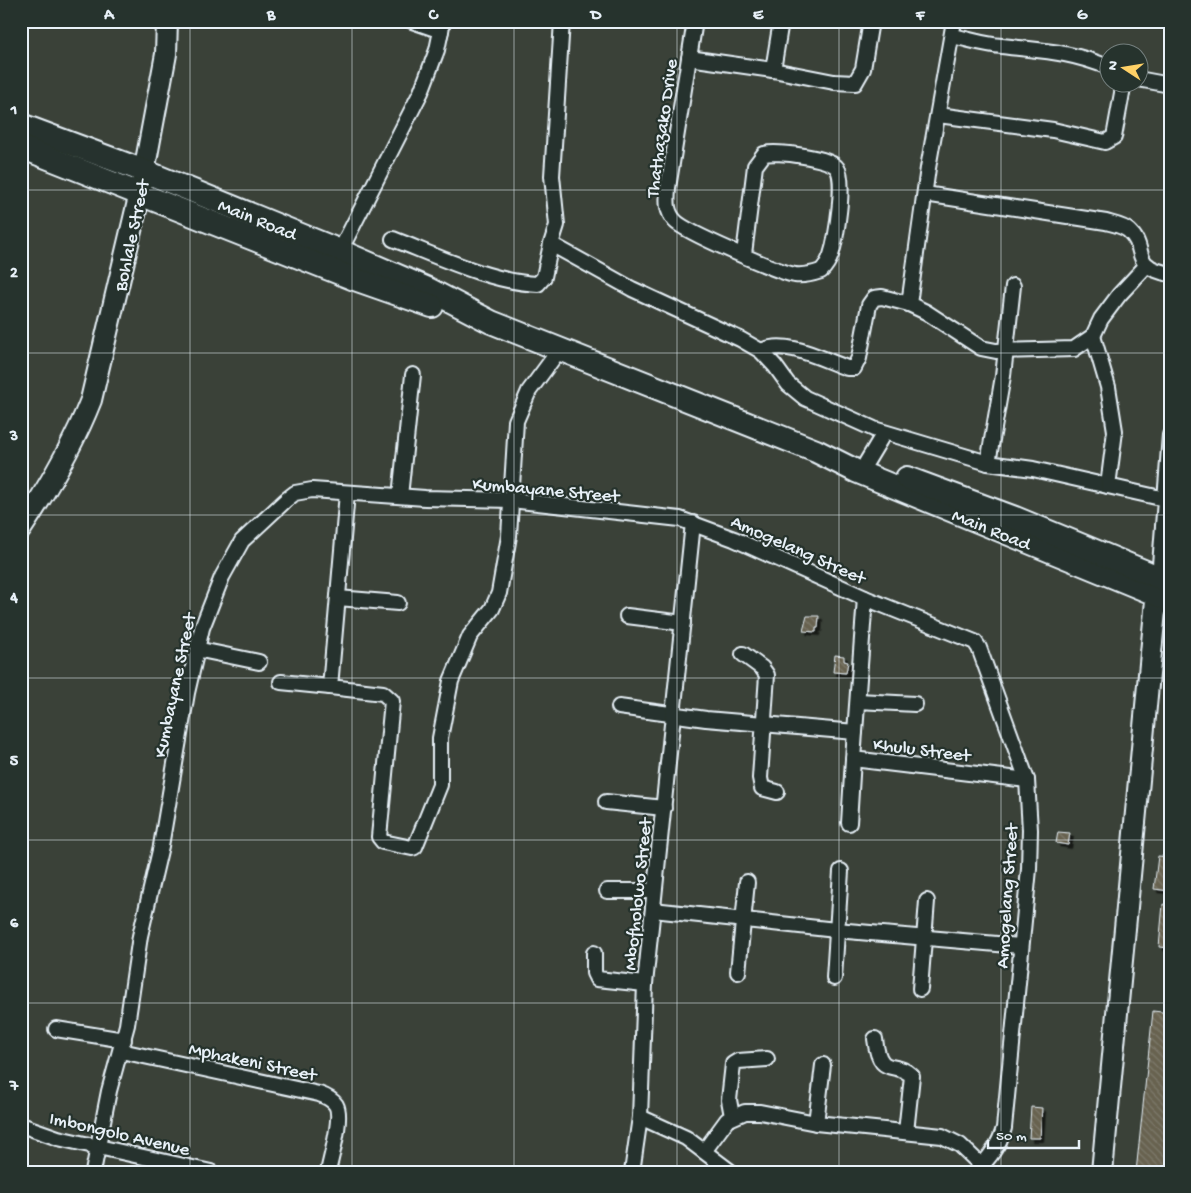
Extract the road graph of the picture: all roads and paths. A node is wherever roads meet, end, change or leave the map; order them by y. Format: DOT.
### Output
graph roads {
  1 [pos="166,21"];
  2 [pos="412,21"];
  3 [pos="562,21"];
  4 [pos="695,21"];
  5 [pos="781,21"];
  6 [pos="871,21"];
  7 [pos="954,21"];
  8 [pos="442,26"];
  9 [pos="952,36"];
  10 [pos="689,58"];
  11 [pos="1098,63"];
  12 [pos="773,70"];
  13 [pos="1148,81"];
  14 [pos="1170,85"];
  15 [pos="1122,92"];
  16 [pos="938,116"];
  17 [pos="21,125"];
  18 [pos="21,146"];
  19 [pos="136,180"];
  20 [pos="925,194"];
  21 [pos="393,239"];
  22 [pos="551,244"];
  23 [pos="340,251"];
  24 [pos="744,254"];
  25 [pos="1146,265"];
  26 [pos="1170,274"];
  27 [pos="1013,286"];
  28 [pos="909,304"];
  29 [pos="491,322"];
  30 [pos="1093,336"];
  31 [pos="560,349"];
  32 [pos="1006,350"];
  33 [pos="761,351"];
  34 [pos="413,375"];
  35 [pos="884,433"];
  36 [pos="1170,435"];
  37 [pos="816,451"];
  38 [pos="866,463"];
  39 [pos="988,463"];
  40 [pos="1108,486"];
  41 [pos="348,493"];
  42 [pos="400,496"];
  43 [pos="511,500"];
  44 [pos="1167,500"];
  45 [pos="651,516"];
  46 [pos="693,523"];
  47 [pos="21,529"];
  48 [pos="1164,589"];
  49 [pos="338,598"];
  50 [pos="864,598"];
  51 [pos="398,603"];
  52 [pos="627,616"];
  53 [pos="683,623"];
  54 [pos="196,649"];
  55 [pos="743,654"];
  56 [pos="259,662"];
  57 [pos="281,682"];
  58 [pos="330,687"];
  59 [pos="858,701"];
  60 [pos="915,704"];
  61 [pos="618,708"];
  62 [pos="674,714"];
  63 [pos="764,724"];
  64 [pos="855,732"];
  65 [pos="853,759"];
  66 [pos="1027,780"];
  67 [pos="777,792"];
  68 [pos="606,802"];
  69 [pos="664,808"];
  70 [pos="849,823"];
  71 [pos="841,872"];
  72 [pos="747,882"];
  73 [pos="607,891"];
  74 [pos="654,891"];
  75 [pos="927,901"];
  76 [pos="653,910"];
  77 [pos="743,920"];
  78 [pos="836,930"];
  79 [pos="924,938"];
  80 [pos="1020,946"];
  81 [pos="594,952"];
  82 [pos="738,972"];
  83 [pos="834,978"];
  84 [pos="645,984"];
  85 [pos="920,990"];
  86 [pos="56,1029"];
  87 [pos="875,1039"];
  88 [pos="123,1046"];
  89 [pos="767,1059"];
  90 [pos="823,1065"];
  91 [pos="732,1116"];
  92 [pos="640,1117"];
  93 [pos="816,1123"];
  94 [pos="21,1125"];
  95 [pos="906,1132"];
  96 [pos="98,1147"];
  97 [pos="705,1150"];
  98 [pos="979,1169"];
  99 [pos="93,1172"];
  100 [pos="211,1172"];
  101 [pos="328,1172"];
  102 [pos="632,1172"];
  103 [pos="731,1172"];
  104 [pos="1102,1172"];
  1 -- 19 [label="street, Bohlale Street"];
  2 -- 8 [label="street"];
  3 -- 22 [label="street"];
  4 -- 10 [label="street, Thathazako Drive"];
  5 -- 12 [label="street"];
  6 -- 12 [label="street"];
  7 -- 9 [label="street"];
  8 -- 23 [label="street"];
  9 -- 11 [label="street"];
  9 -- 16 [label="street"];
  10 -- 12 [label="street"];
  10 -- 24 [label="street, Thathazako Drive"];
  13 -- 14 [label="street"];
  15 -- 16 [label="street"];
  16 -- 20 [label="street"];
  17 -- 19 [label="main road, Main Road"];
  18 -- 19 [label="main road, Main Road"];
  19 -- 23 [label="main road, Main Road"];
  19 -- 29 [label="main road, Main Road"];
  19 -- 47 [label="street, Bohlale Street"];
  20 -- 25 [label="street"];
  20 -- 28 [label="street"];
  21 -- 22 [label="street"];
  22 -- 33 [label="street"];
  23 -- 29 [label="main road, Main Road"];
  24 -- 24 [label="street, Thathazako Drive"];
  25 -- 26 [label="street"];
  25 -- 30 [label="street"];
  27 -- 32 [label="street"];
  28 -- 32 [label="street"];
  28 -- 33 [label="street"];
  29 -- 31 [label="main road, Main Road"];
  30 -- 32 [label="street"];
  30 -- 40 [label="street"];
  31 -- 37 [label="main road, Main Road"];
  31 -- 43 [label="street"];
  32 -- 39 [label="street"];
  33 -- 35 [label="street"];
  34 -- 42 [label="street"];
  35 -- 38 [label="street"];
  35 -- 39 [label="street"];
  36 -- 44 [label="street"];
  37 -- 38 [label="main road, Main Road"];
  37 -- 48 [label="main road, Main Road"];
  38 -- 48 [label="main road, Main Road"];
  39 -- 40 [label="street"];
  40 -- 44 [label="street"];
  41 -- 42 [label="street, Kumbayane Street"];
  41 -- 49 [label="street"];
  41 -- 54 [label="street, Kumbayane Street"];
  42 -- 43 [label="street, Kumbayane Street"];
  43 -- 45 [label="street, Kumbayane Street"];
  43 -- 58 [label="street"];
  44 -- 48 [label="street"];
  45 -- 46 [label="street, Amogelang Street"];
  46 -- 50 [label="street, Amogelang Street"];
  46 -- 53 [label="street, Mbofholowo Street"];
  48 -- 104 [label="street"];
  49 -- 51 [label="street"];
  49 -- 58 [label="street"];
  50 -- 59 [label="street, Khulu Street"];
  50 -- 66 [label="street, Amogelang Street"];
  52 -- 53 [label="street"];
  53 -- 62 [label="street, Mbofholowo Street"];
  54 -- 56 [label="street"];
  54 -- 88 [label="street, Kumbayane Street"];
  55 -- 63 [label="street"];
  57 -- 58 [label="street"];
  59 -- 60 [label="street"];
  59 -- 64 [label="street, Khulu Street"];
  61 -- 62 [label="street"];
  62 -- 63 [label="street"];
  62 -- 69 [label="street, Mbofholowo Street"];
  63 -- 64 [label="street"];
  63 -- 67 [label="street"];
  64 -- 65 [label="street, Khulu Street"];
  65 -- 66 [label="street, Khulu Street"];
  65 -- 70 [label="street"];
  66 -- 80 [label="street, Amogelang Street"];
  68 -- 69 [label="street, Mbofholowo Street"];
  69 -- 74 [label="street, Mbofholowo Street"];
  71 -- 78 [label="street"];
  72 -- 77 [label="street"];
  73 -- 74 [label="street"];
  74 -- 76 [label="street, Mbofholowo Street"];
  75 -- 79 [label="street"];
  76 -- 77 [label="street"];
  76 -- 84 [label="street, Mbofholowo Street"];
  77 -- 78 [label="street"];
  77 -- 82 [label="street"];
  78 -- 79 [label="street"];
  78 -- 83 [label="street"];
  79 -- 80 [label="street"];
  79 -- 85 [label="street"];
  80 -- 98 [label="street, Amogelang Street"];
  81 -- 84 [label="street, Mbofholowo Street"];
  84 -- 92 [label="street, Mbofholowo Street"];
  86 -- 88 [label="street"];
  87 -- 95 [label="street"];
  88 -- 96 [label="street, Kumbayane Street"];
  88 -- 101 [label="street, Mphakeni Street"];
  89 -- 91 [label="street"];
  90 -- 93 [label="street"];
  91 -- 93 [label="street"];
  91 -- 97 [label="street"];
  92 -- 97 [label="street"];
  92 -- 102 [label="street, Mbofholowo Street"];
  93 -- 95 [label="street"];
  94 -- 96 [label="street, Imbongolo Avenue"];
  95 -- 98 [label="street"];
  96 -- 99 [label="street, Kumbayane Street"];
  96 -- 100 [label="street, Imbongolo Avenue"];
  97 -- 103 [label="street"];
}
